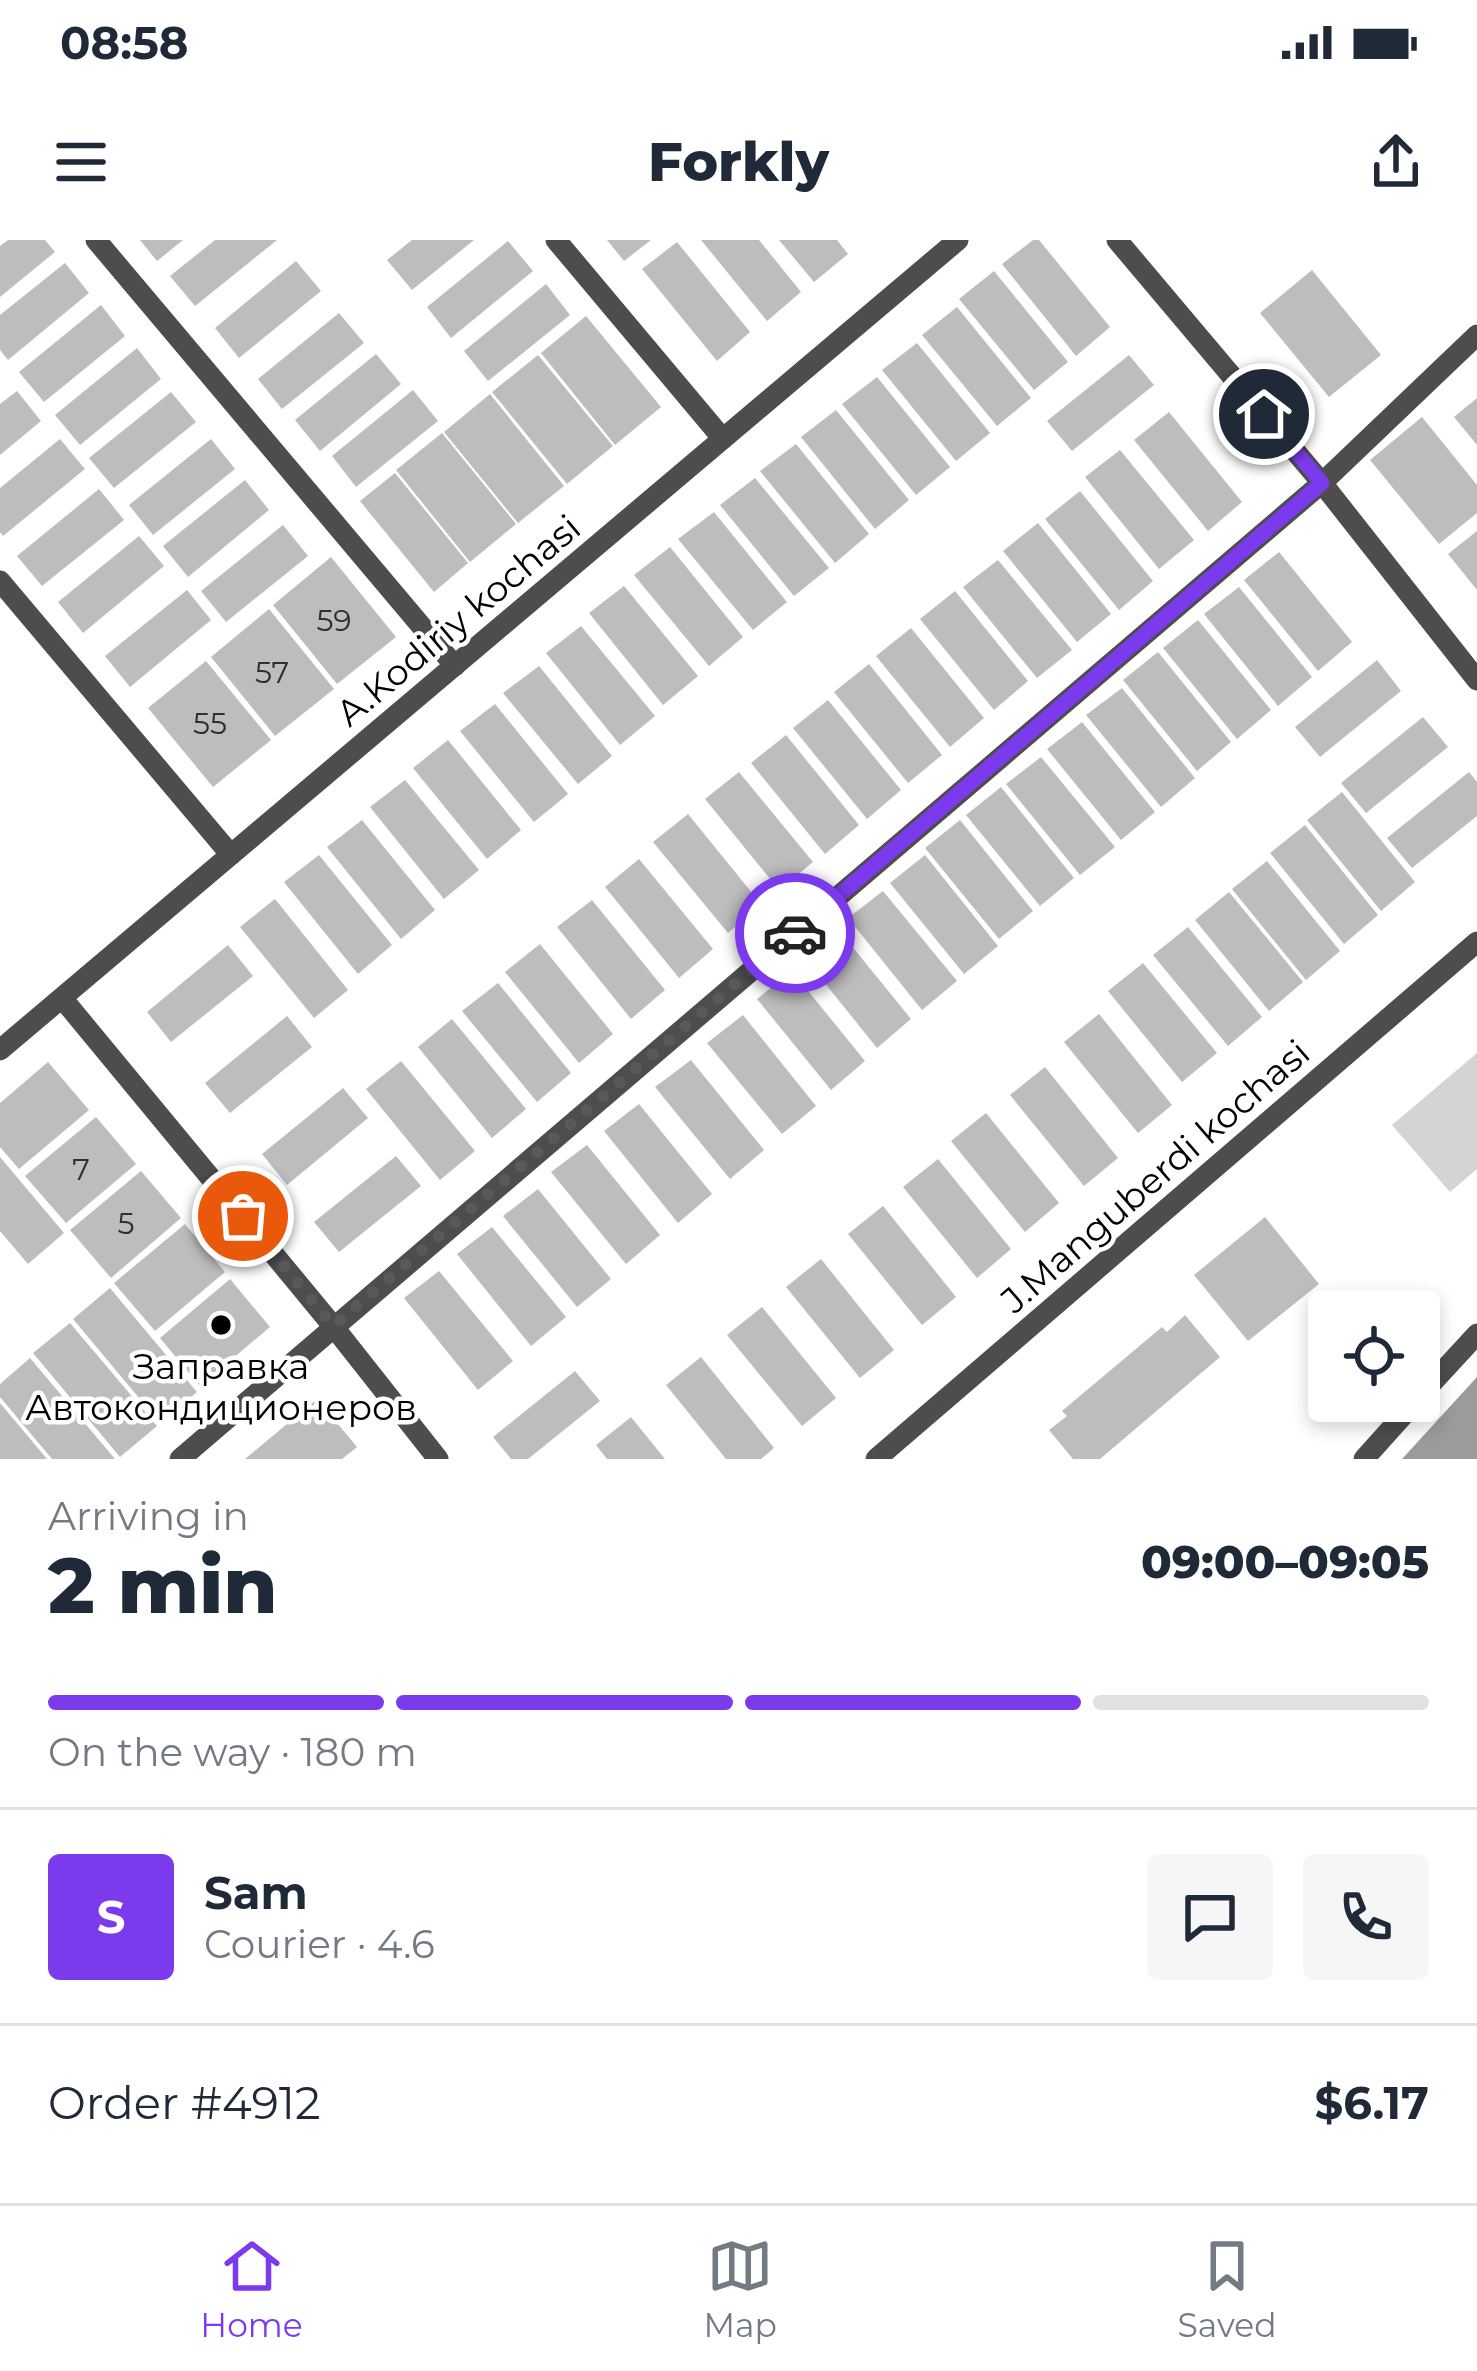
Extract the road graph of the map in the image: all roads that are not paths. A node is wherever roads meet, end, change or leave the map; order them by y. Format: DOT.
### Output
graph roads {
  1 [pos="96,240"];
  2 [pos="556,240"];
  3 [pos="958,240"];
  4 [pos="1117,240"];
  5 [pos="1477,334"];
  6 [pos="723,440"];
  7 [pos="1322,483"];
  8 [pos="0,581"];
  9 [pos="454,666"];
  10 [pos="1477,680"];
  11 [pos="230,855"];
  12 [pos="1477,942"];
  13 [pos="62,998"];
  14 [pos="0,1051"];
  15 [pos="333,1326"];
  16 [pos="1477,1334"];
  17 [pos="1440,1374"];
  18 [pos="1397,1422"];
  19 [pos="180,1459"];
  20 [pos="439,1459"];
  21 [pos="876,1459"];
  22 [pos="1364,1459"];
  1 -- 9 [label="street"];
  2 -- 6 [label="street"];
  3 -- 6 [label="street, A.Kodiriy kochasi"];
  4 -- 7 [label="street"];
  5 -- 7 [label="street"];
  6 -- 9 [label="street, A.Kodiriy kochasi"];
  7 -- 10 [label="street"];
  7 -- 15 [label="street"];
  8 -- 11 [label="street"];
  9 -- 11 [label="street, A.Kodiriy kochasi"];
  11 -- 13 [label="street, A.Kodiriy kochasi"];
  12 -- 21 [label="street, J.Manguberdi kochasi"];
  13 -- 14 [label="street, A.Kodiriy kochasi"];
  13 -- 15 [label="street"];
  15 -- 19 [label="street"];
  15 -- 20 [label="street"];
  16 -- 17 [label="street"];
  18 -- 22 [label="street"];
}
